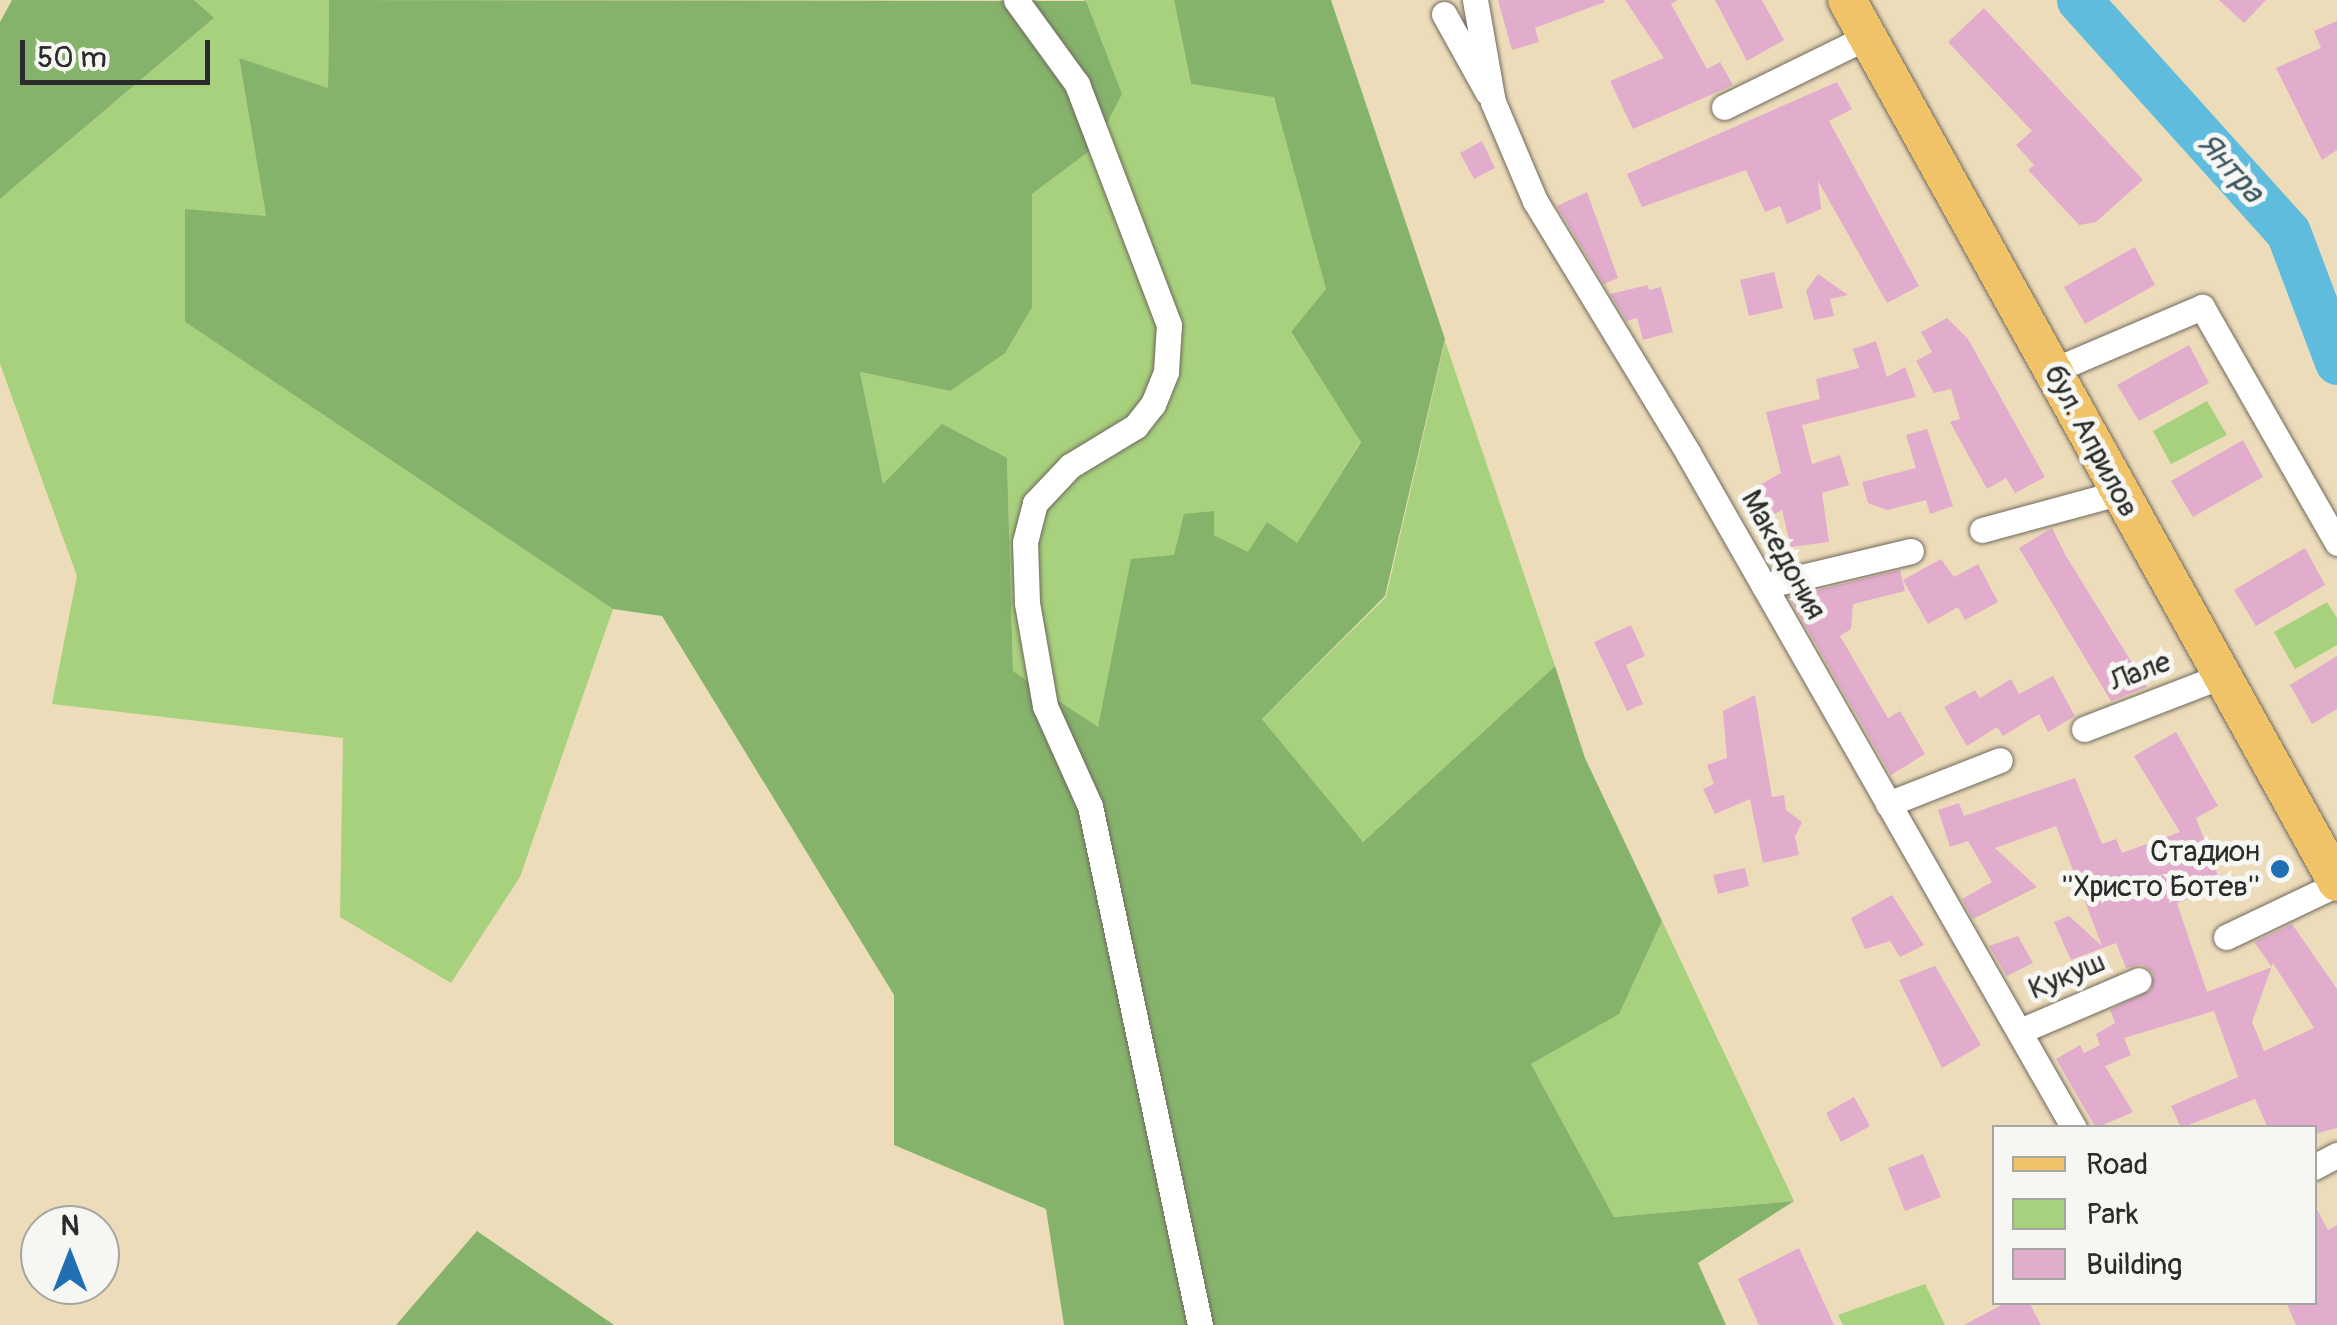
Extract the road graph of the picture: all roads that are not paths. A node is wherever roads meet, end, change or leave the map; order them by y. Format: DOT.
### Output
graph roads {
  1 [pos="1016,0"];
  2 [pos="1475,0"];
  3 [pos="1847,0"];
  4 [pos="1444,14"];
  5 [pos="1867,37"];
  6 [pos="1493,102"];
  7 [pos="1724,107"];
  8 [pos="2054,370"];
  9 [pos="2118,493"];
  10 [pos="1982,530"];
  11 [pos="2337,543"];
  12 [pos="1912,551"];
  13 [pos="1764,586"];
  14 [pos="2220,676"];
  15 [pos="2084,729"];
  16 [pos="2000,760"];
  17 [pos="1888,804"];
  18 [pos="2337,883"];
  19 [pos="2226,937"];
  20 [pos="2139,980"];
  21 [pos="2020,1031"];
  22 [pos="2072,1125"];
  23 [pos="1200,1325"];
  1 -- 23 [label="street"];
  2 -- 6 [label="street, Македония"];
  3 -- 5 [label="main road, бул. Априлов"];
  4 -- 6 [label="street"];
  5 -- 7 [label="street"];
  5 -- 8 [label="main road, бул. Априлов"];
  6 -- 13 [label="street, Македония"];
  8 -- 9 [label="main road, бул. Априлов"];
  8 -- 11 [label="street"];
  9 -- 10 [label="street"];
  9 -- 14 [label="main road, бул. Априлов"];
  12 -- 13 [label="street"];
  13 -- 17 [label="street, Македония"];
  14 -- 15 [label="street, Лале"];
  14 -- 18 [label="main road, бул. Априлов"];
  16 -- 17 [label="street"];
  17 -- 21 [label="street, Македония"];
  18 -- 19 [label="street"];
  20 -- 21 [label="street, Кукуш"];
  21 -- 22 [label="street, Македония"];
}
